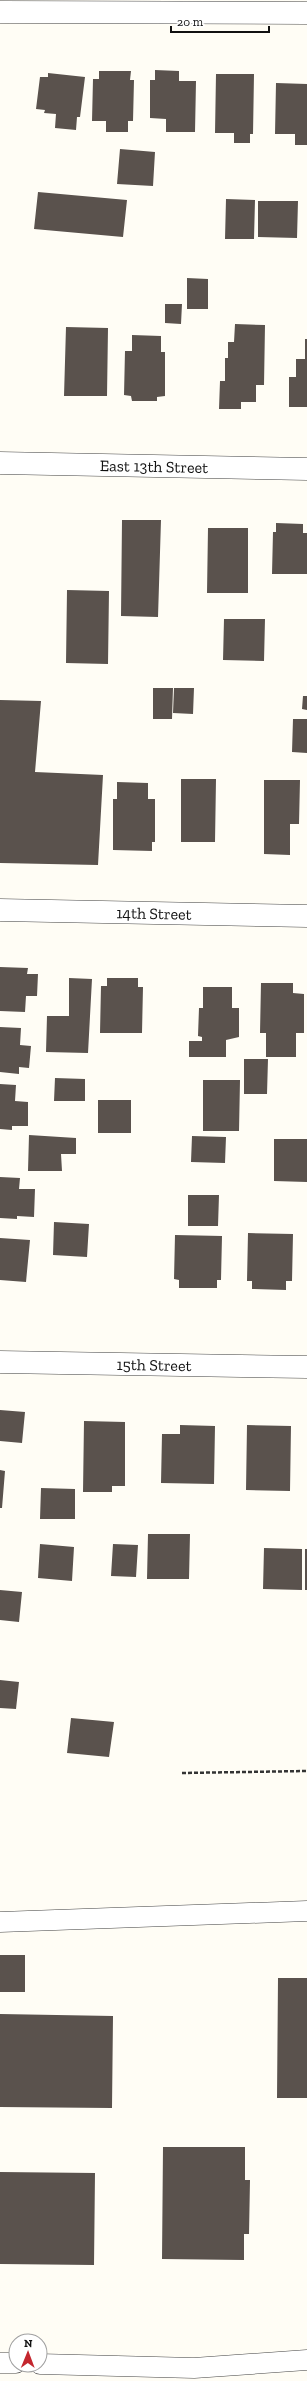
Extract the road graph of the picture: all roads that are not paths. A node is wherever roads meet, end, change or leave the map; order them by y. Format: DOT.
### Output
graph roads {
  1 [pos="0,12"];
  2 [pos="307,13"];
  3 [pos="0,463"];
  4 [pos="307,469"];
  5 [pos="0,910"];
  6 [pos="307,916"];
  7 [pos="0,1362"];
  8 [pos="307,1367"];
  9 [pos="307,1911"];
  10 [pos="0,1922"];
  11 [pos="307,2360"];
  12 [pos="48,2364"];
  1 -- 2 [label="street"];
  3 -- 4 [label="street, East 13th Street"];
  5 -- 6 [label="street, 14th Street"];
  7 -- 8 [label="street, 15th Street"];
  9 -- 10 [label="lane"];
  11 -- 12 [label="lane"];
}
